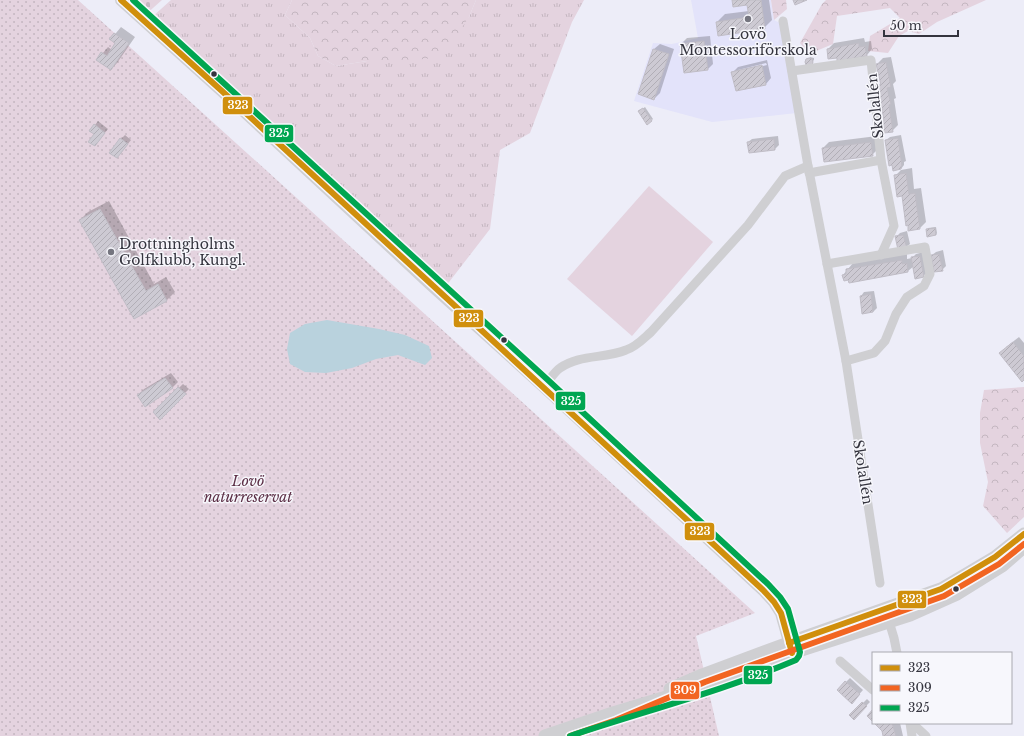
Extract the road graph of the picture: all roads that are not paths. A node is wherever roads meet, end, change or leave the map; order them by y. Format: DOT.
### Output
graph roads {
  1 [pos="121,0"];
  2 [pos="783,21"];
  3 [pos="792,71"];
  4 [pos="881,160"];
  5 [pos="809,169"];
  6 [pos="881,255"];
  7 [pos="827,264"];
  8 [pos="846,361"];
  9 [pos="544,387"];
  10 [pos="1024,534"];
  11 [pos="1024,547"];
  12 [pos="880,583"];
  13 [pos="888,615"];
  14 [pos="790,648"];
  15 [pos="897,652"];
  16 [pos="840,661"];
  17 [pos="872,689"];
  18 [pos="911,724"];
  19 [pos="912,724"];
  20 [pos="545,736"];
  21 [pos="912,736"];
  22 [pos="926,736"];
  1 -- 9 [label="street"];
  2 -- 3 [label="street, Skolallén"];
  3 -- 4 [label="street, Skolallén"];
  3 -- 5 [label="street, Skolallén"];
  4 -- 5 [label="street"];
  4 -- 6 [label="street, Skolallén"];
  5 -- 7 [label="street, Skolallén"];
  5 -- 9 [label="street"];
  6 -- 7 [label="street"];
  6 -- 8 [label="street"];
  7 -- 8 [label="street, Skolallén"];
  8 -- 12 [label="street, Skolallén"];
  9 -- 14 [label="street"];
  10 -- 13 [label="main road"];
  11 -- 13 [label="main road"];
  13 -- 14 [label="main road"];
  13 -- 15 [label="street"];
  14 -- 20 [label="main road"];
  16 -- 17 [label="street"];
  18 -- 21 [label="street"];
  19 -- 22 [label="street"];
}
